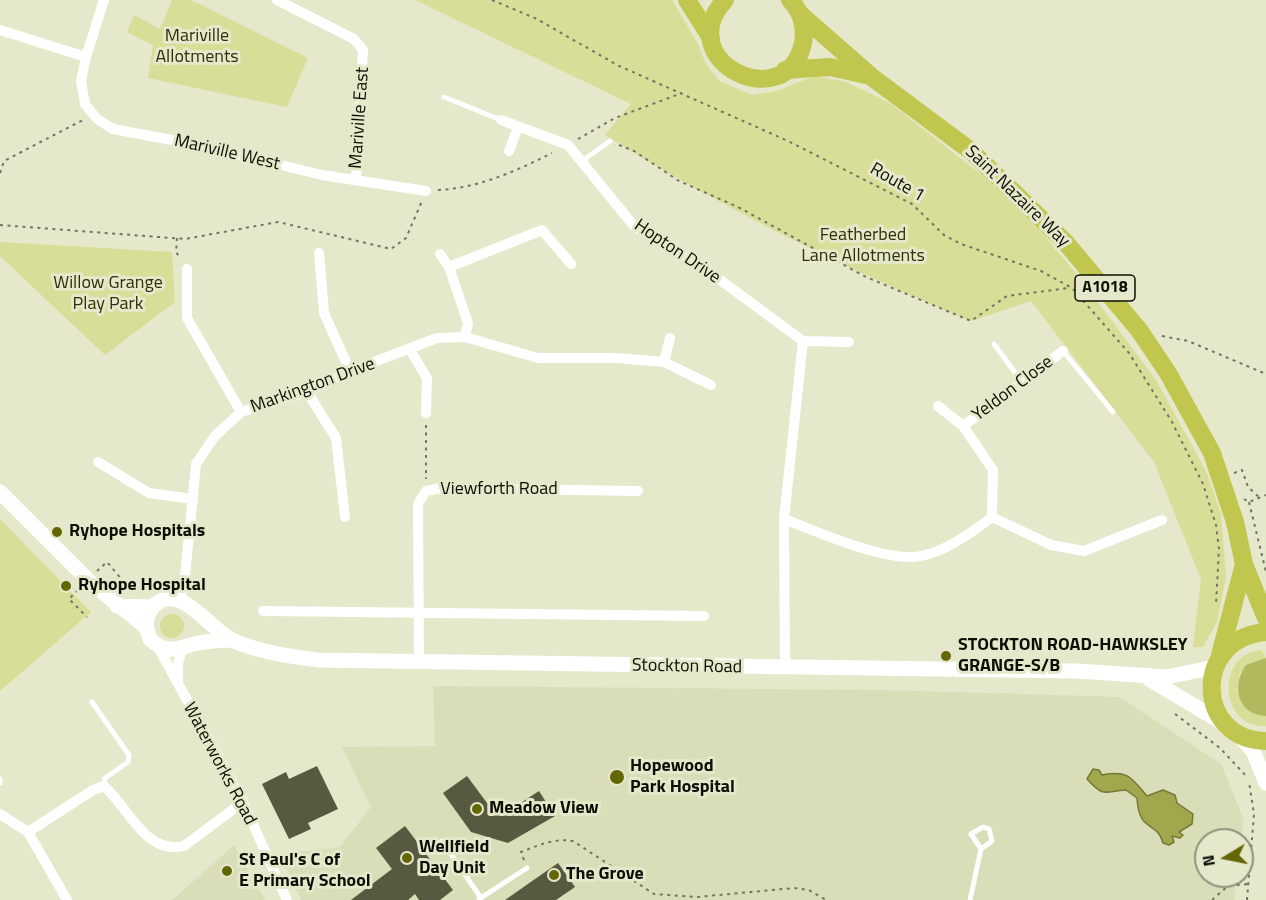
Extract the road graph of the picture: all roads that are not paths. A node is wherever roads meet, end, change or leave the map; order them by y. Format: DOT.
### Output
graph roads {
  1 [pos="104,0"];
  2 [pos="277,0"];
  3 [pos="687,0"];
  4 [pos="725,0"];
  5 [pos="795,5"];
  6 [pos="0,30"];
  7 [pos="711,38"];
  8 [pos="86,57"];
  9 [pos="785,70"];
  10 [pos="873,78"];
  11 [pos="444,97"];
  12 [pos="501,120"];
  13 [pos="518,127"];
  14 [pos="610,141"];
  15 [pos="509,151"];
  16 [pos="582,161"];
  17 [pos="356,179"];
  18 [pos="426,191"];
  19 [pos="319,253"];
  20 [pos="440,254"];
  21 [pos="571,264"];
  22 [pos="449,267"];
  23 [pos="186,269"];
  24 [pos="465,337"];
  25 [pos="670,338"];
  26 [pos="803,340"];
  27 [pos="849,342"];
  28 [pos="994,344"];
  29 [pos="410,351"];
  30 [pos="1064,351"];
  31 [pos="664,362"];
  32 [pos="350,371"];
  33 [pos="1022,382"];
  34 [pos="711,385"];
  35 [pos="307,392"];
  36 [pos="938,406"];
  37 [pos="241,412"];
  38 [pos="1113,412"];
  39 [pos="426,413"];
  40 [pos="963,426"];
  41 [pos="98,462"];
  42 [pos="638,491"];
  43 [pos="0,492"];
  44 [pos="193,499"];
  45 [pos="345,517"];
  46 [pos="992,517"];
  47 [pos="784,519"];
  48 [pos="1162,520"];
  49 [pos="1244,564"];
  50 [pos="179,599"];
  51 [pos="117,606"];
  52 [pos="153,607"];
  53 [pos="195,611"];
  54 [pos="263,611"];
  55 [pos="418,612"];
  56 [pos="704,616"];
  57 [pos="1266,618"];
  58 [pos="147,628"];
  59 [pos="1266,632"];
  60 [pos="232,640"];
  61 [pos="158,647"];
  62 [pos="185,647"];
  63 [pos="1217,662"];
  64 [pos="419,664"];
  65 [pos="785,669"];
  66 [pos="1143,676"];
  67 [pos="181,693"];
  68 [pos="92,702"];
  69 [pos="1233,730"];
  70 [pos="1266,741"];
  71 [pos="1266,783"];
  72 [pos="104,786"];
  73 [pos="243,802"];
  74 [pos="0,814"];
  75 [pos="28,832"];
  76 [pos="442,842"];
  77 [pos="981,849"];
  78 [pos="527,868"];
  79 [pos="479,899"];
  80 [pos="67,900"];
  81 [pos="287,900"];
  82 [pos="970,900"];
  1 -- 8 [label="street"];
  2 -- 17 [label="street, Mariville East"];
  3 -- 7 [label="highway, Saint Nazaire Way / A1018"];
  4 -- 7 [label="highway"];
  5 -- 9 [label="highway, Saint Nazaire Way / A1018"];
  5 -- 10 [label="highway, Saint Nazaire Way / A1018"];
  6 -- 8 [label="street"];
  7 -- 9 [label="highway, Saint Nazaire Way / A1018"];
  8 -- 17 [label="street, Mariville West"];
  9 -- 10 [label="highway, Saint Nazaire Way / A1018"];
  10 -- 49 [label="highway, Saint Nazaire Way / A1018"];
  11 -- 12 [label="lane"];
  12 -- 13 [label="street, Hopton Drive"];
  13 -- 15 [label="street"];
  13 -- 16 [label="street, Hopton Drive"];
  14 -- 16 [label="lane"];
  16 -- 26 [label="street, Hopton Drive"];
  17 -- 18 [label="street, Mariville West"];
  19 -- 32 [label="street"];
  20 -- 22 [label="street"];
  21 -- 22 [label="street"];
  22 -- 24 [label="street"];
  23 -- 37 [label="street"];
  24 -- 29 [label="street, Markington Drive"];
  24 -- 31 [label="street, Markington Drive"];
  25 -- 31 [label="street"];
  26 -- 27 [label="street"];
  26 -- 47 [label="street"];
  28 -- 33 [label="lane"];
  29 -- 32 [label="street, Markington Drive"];
  29 -- 39 [label="street"];
  30 -- 33 [label="street, Yeldon Close"];
  30 -- 38 [label="lane"];
  31 -- 34 [label="street, Markington Drive"];
  32 -- 35 [label="street, Markington Drive"];
  33 -- 40 [label="street, Yeldon Close"];
  35 -- 37 [label="street, Markington Drive"];
  35 -- 45 [label="street"];
  36 -- 40 [label="street"];
  37 -- 44 [label="street, Markington Drive"];
  40 -- 46 [label="street"];
  41 -- 44 [label="street"];
  42 -- 55 [label="street, Viewforth Road"];
  43 -- 51 [label="main road"];
  44 -- 50 [label="street, Markington Drive"];
  46 -- 47 [label="street"];
  46 -- 48 [label="street"];
  47 -- 65 [label="street"];
  49 -- 57 [label="highway, Saint Nazaire Way / A1018"];
  49 -- 63 [label="highway, Saint Nazaire Way / A1018"];
  50 -- 52 [label="main road"];
  50 -- 53 [label="main road, Stockton Road"];
  51 -- 52 [label="main road"];
  51 -- 58 [label="main road"];
  52 -- 58 [label="main road"];
  53 -- 60 [label="main road, Stockton Road"];
  53 -- 62 [label="main road"];
  54 -- 55 [label="street"];
  55 -- 56 [label="street"];
  55 -- 64 [label="street, Viewforth Road"];
  58 -- 61 [label="main road"];
  59 -- 63 [label="highway, Stockton Road"];
  60 -- 62 [label="main road, Stockton Road"];
  60 -- 64 [label="main road, Stockton Road"];
  61 -- 62 [label="main road, Stockton Road"];
  61 -- 67 [label="street, Waterworks Road"];
  62 -- 67 [label="street, Waterworks Road"];
  63 -- 66 [label="main road, Stockton Road"];
  63 -- 69 [label="highway"];
  64 -- 65 [label="main road, Stockton Road"];
  65 -- 66 [label="main road, Stockton Road"];
  66 -- 69 [label="main road, Stockton Road"];
  67 -- 73 [label="street, Waterworks Road"];
  68 -- 72 [label="lane"];
  69 -- 70 [label="highway, Stockton Road"];
  69 -- 71 [label="main road"];
  72 -- 73 [label="street"];
  72 -- 75 [label="street"];
  73 -- 81 [label="street, Waterworks Road"];
  74 -- 75 [label="street"];
  75 -- 80 [label="street"];
  76 -- 79 [label="lane"];
  77 -- 82 [label="lane"];
  78 -- 79 [label="lane"];
}
